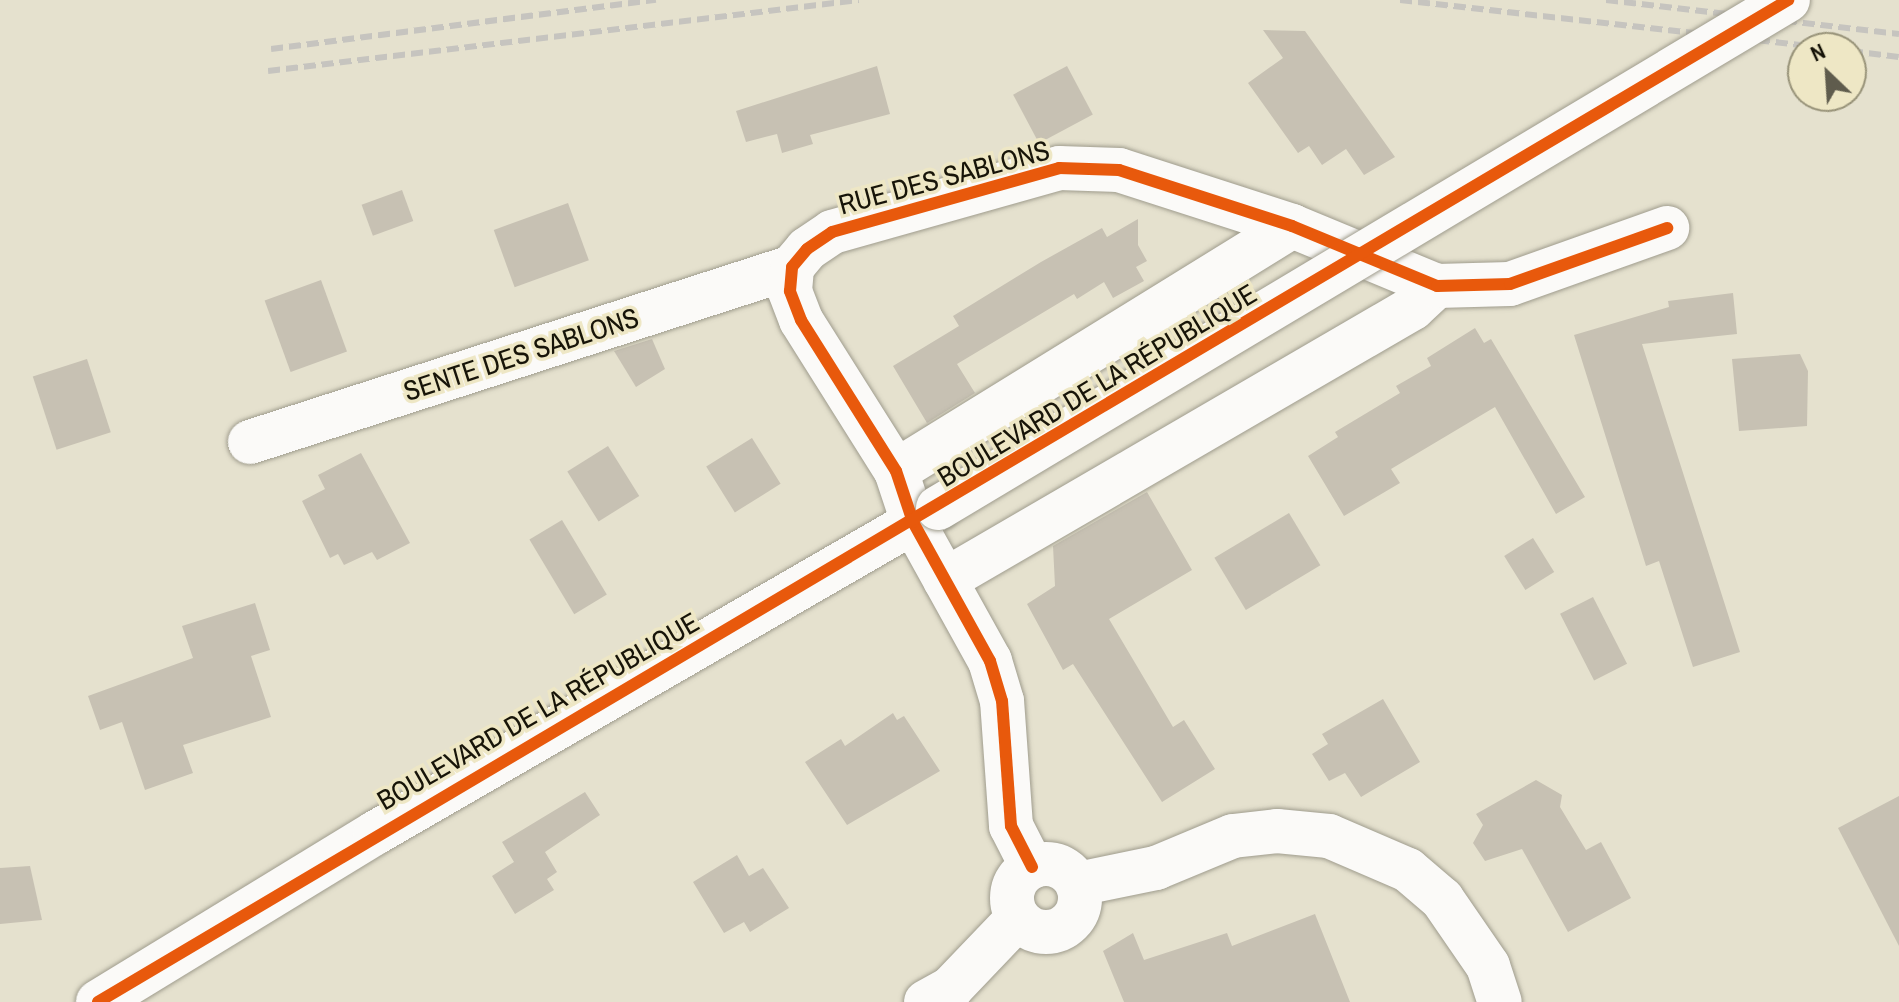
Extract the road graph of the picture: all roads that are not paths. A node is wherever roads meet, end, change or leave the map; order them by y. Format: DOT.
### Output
graph roads {
  1 [pos="1788,0"];
  2 [pos="1292,226"];
  3 [pos="1667,228"];
  4 [pos="792,267"];
  5 [pos="1437,286"];
  6 [pos="250,442"];
  7 [pos="896,471"];
  8 [pos="925,515"];
  9 [pos="945,580"];
  10 [pos="1032,867"];
  11 [pos="1078,884"];
  12 [pos="1018,918"];
  13 [pos="98,1002"];
  14 [pos="926,1002"];
  15 [pos="1500,1002"];
  1 -- 8 [label="street, BOULEVARD DE LA RÉPUBLIQUE, bridge"];
  2 -- 4 [label="street, RUE DES SABLONS"];
  2 -- 5 [label="street, RUE DES SABLONS"];
  2 -- 7 [label="street"];
  3 -- 5 [label="street"];
  4 -- 6 [label="street, SENTE DES SABLONS"];
  4 -- 7 [label="street"];
  5 -- 9 [label="street"];
  7 -- 8 [label="street"];
  8 -- 9 [label="street"];
  8 -- 13 [label="street, BOULEVARD DE LA RÉPUBLIQUE"];
  9 -- 10 [label="street"];
  10 -- 11 [label="street"];
  10 -- 12 [label="street"];
  11 -- 12 [label="street"];
  11 -- 15 [label="street"];
  12 -- 14 [label="street"];
}
